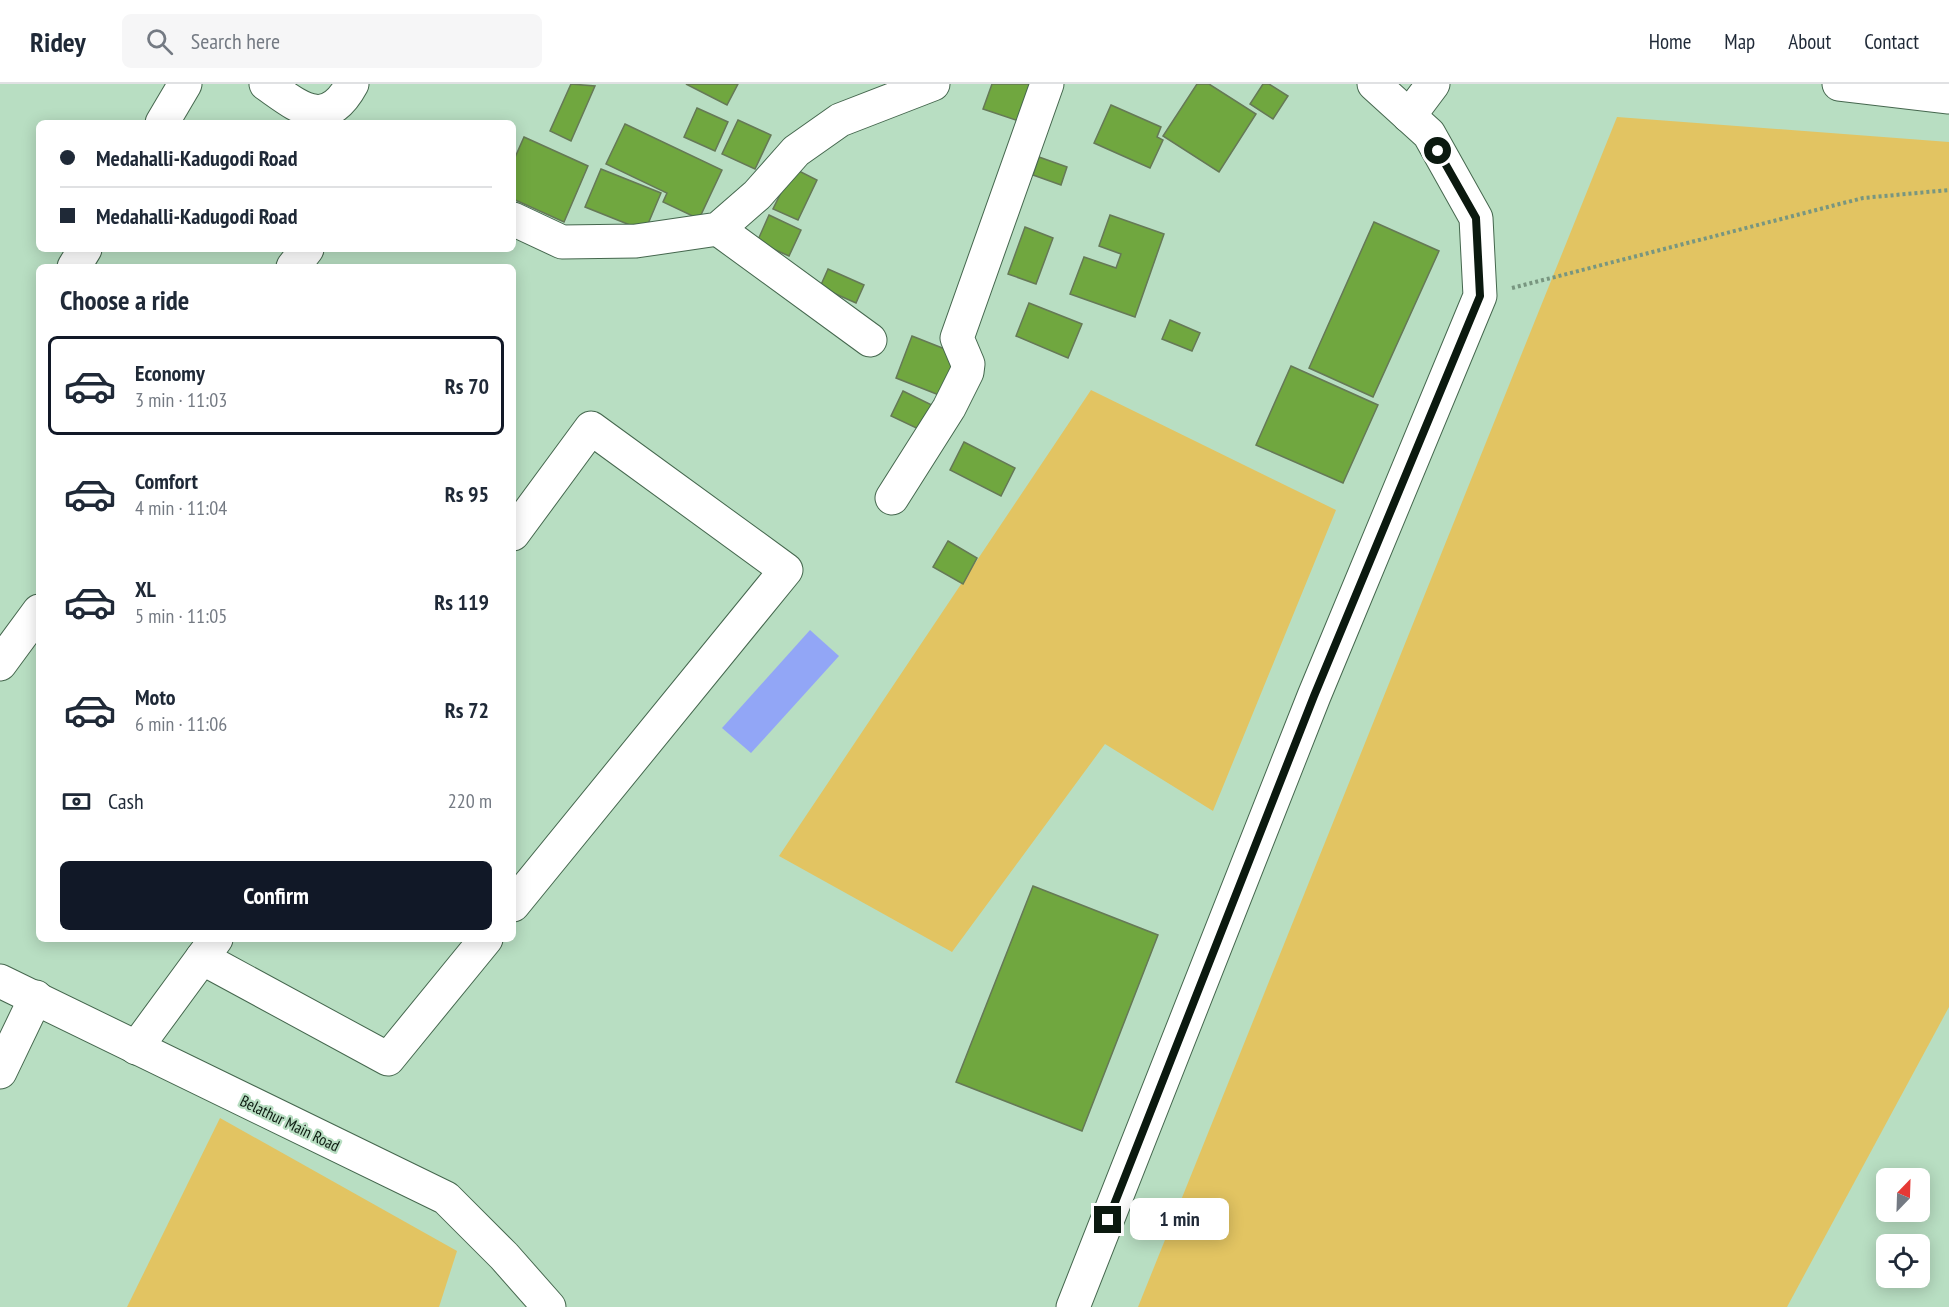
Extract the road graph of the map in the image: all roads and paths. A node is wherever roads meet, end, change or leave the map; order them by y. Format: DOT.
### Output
graph roads {
  1 [pos="185,84"];
  2 [pos="266,84"];
  3 [pos="352,84"];
  4 [pos="933,84"];
  5 [pos="1047,84"];
  6 [pos="1374,84"];
  7 [pos="1433,84"];
  8 [pos="1839,84"];
  9 [pos="1949,97"];
  10 [pos="1410,116"];
  11 [pos="164,120"];
  12 [pos="1949,190"];
  13 [pos="516,220"];
  14 [pos="718,229"];
  15 [pos="305,252"];
  16 [pos="295,264"];
  17 [pos="1480,296"];
  18 [pos="870,340"];
  19 [pos="892,498"];
  20 [pos="516,530"];
  21 [pos="36,615"];
  22 [pos="0,664"];
  23 [pos="516,901"];
  24 [pos="476,942"];
  25 [pos="209,948"];
  26 [pos="0,981"];
  27 [pos="36,998"];
  28 [pos="136,1048"];
  29 [pos="0,1072"];
  30 [pos="549,1307"];
  31 [pos="1073,1307"];
  1 -- 11 [label="street"];
  2 -- 3 [label="street"];
  4 -- 14 [label="street"];
  5 -- 19 [label="street"];
  6 -- 10 [label="street"];
  7 -- 10 [label="street"];
  8 -- 9 [label="street"];
  10 -- 17 [label="street"];
  12 -- 17 [label="path"];
  13 -- 14 [label="street"];
  14 -- 18 [label="street"];
  15 -- 16 [label="street"];
  17 -- 31 [label="street"];
  20 -- 23 [label="street"];
  21 -- 22 [label="street"];
  24 -- 25 [label="street"];
  25 -- 28 [label="street"];
  26 -- 27 [label="street, Belathur Main Road"];
  27 -- 28 [label="street, Belathur Main Road"];
  27 -- 29 [label="street"];
  28 -- 30 [label="street, Belathur Main Road"];
}
